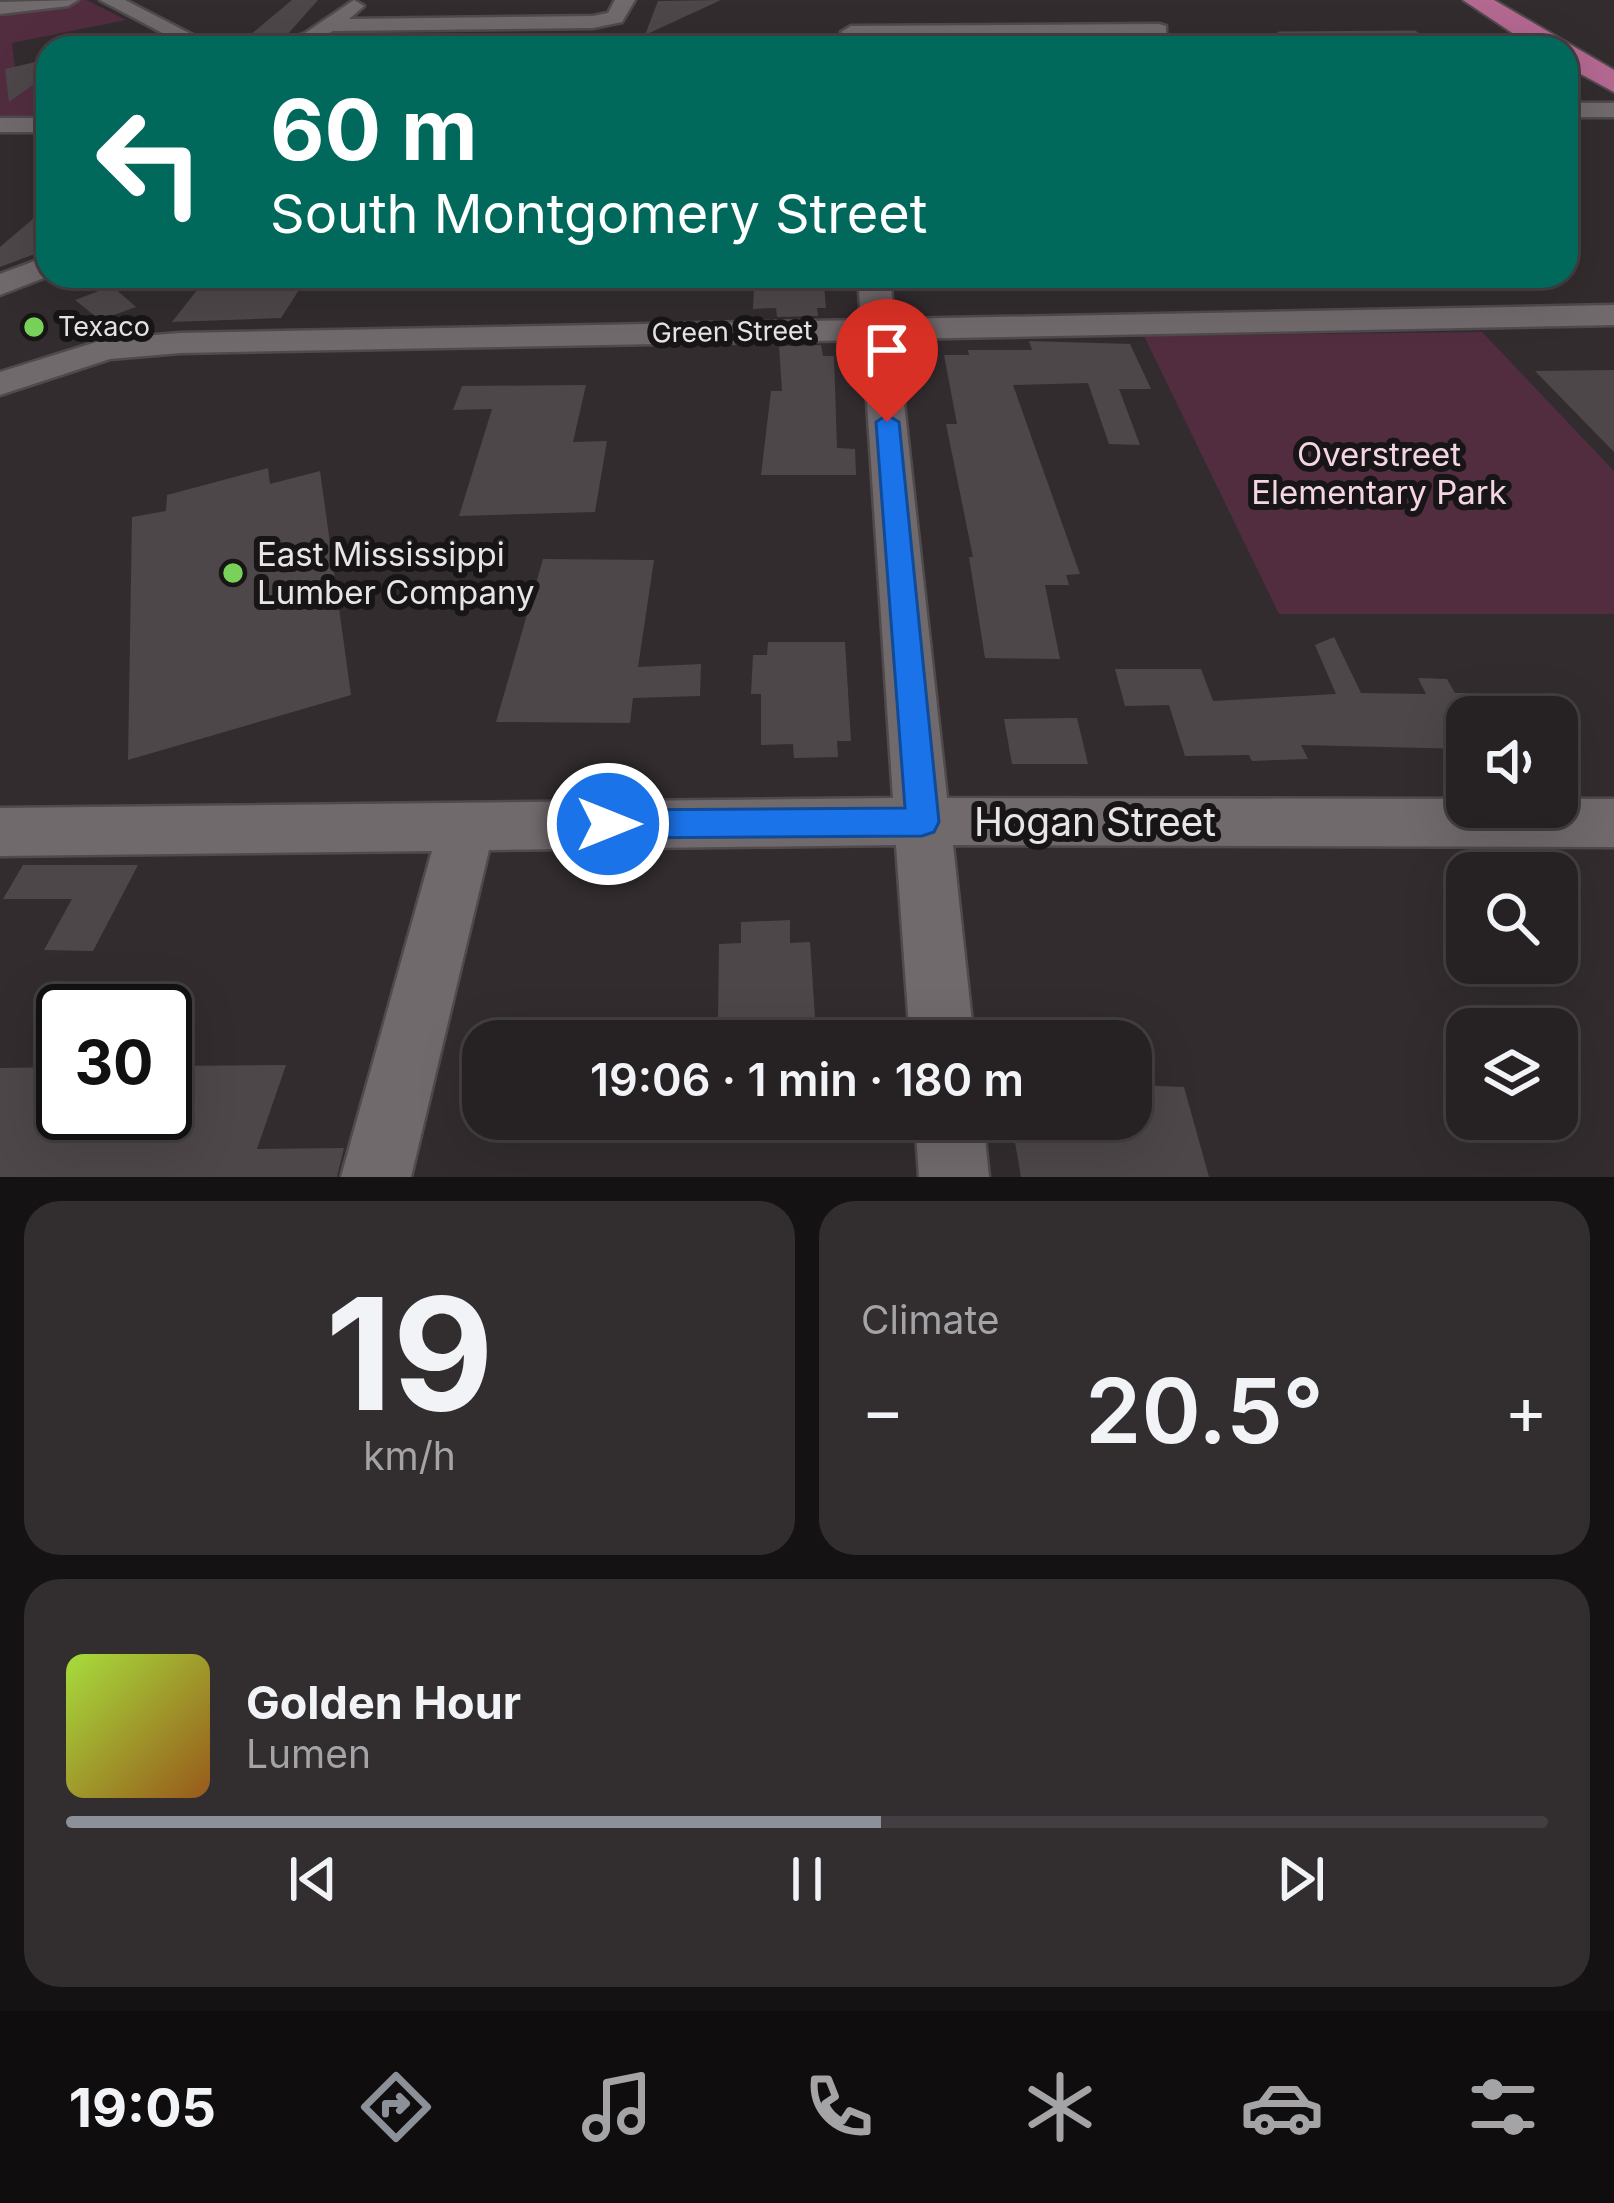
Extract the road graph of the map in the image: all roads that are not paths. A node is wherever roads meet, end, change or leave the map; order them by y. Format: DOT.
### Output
graph roads {
  1 [pos="68,0"];
  2 [pos="110,0"];
  3 [pos="361,0"];
  4 [pos="625,0"];
  5 [pos="1133,0"];
  6 [pos="1476,0"];
  7 [pos="0,8"];
  8 [pos="332,25"];
  9 [pos="1159,30"];
  10 [pos="851,32"];
  11 [pos="183,36"];
  12 [pos="307,36"];
  13 [pos="1164,36"];
  14 [pos="1536,36"];
  15 [pos="1578,61"];
  16 [pos="1614,83"];
  17 [pos="1578,110"];
  18 [pos="1614,110"];
  19 [pos="0,125"];
  20 [pos="36,125"];
  21 [pos="36,270"];
  22 [pos="0,286"];
  23 [pos="875,288"];
  24 [pos="1614,316"];
  25 [pos="879,330"];
  26 [pos="0,384"];
  27 [pos="922,822"];
  28 [pos="1614,823"];
  29 [pos="466,825"];
  30 [pos="0,832"];
  31 [pos="940,1020"];
  32 [pos="951,1140"];
  33 [pos="376,1177"];
  34 [pos="954,1177"];
  1 -- 7 [label="street"];
  2 -- 11 [label="street"];
  3 -- 8 [label="street"];
  4 -- 8 [label="street"];
  5 -- 9 [label="street"];
  6 -- 14 [label="main road"];
  8 -- 12 [label="street"];
  9 -- 10 [label="street"];
  9 -- 13 [label="street"];
  15 -- 16 [label="main road"];
  17 -- 18 [label="street"];
  19 -- 20 [label="street"];
  21 -- 22 [label="street"];
  23 -- 25 [label="street"];
  24 -- 25 [label="street, Green Street"];
  25 -- 26 [label="street, Green Street"];
  25 -- 27 [label="street"];
  27 -- 28 [label="street, Hogan Street"];
  27 -- 29 [label="street, Hogan Street"];
  27 -- 31 [label="street"];
  29 -- 30 [label="street, Hogan Street"];
  29 -- 33 [label="street"];
  32 -- 34 [label="street"];
}
